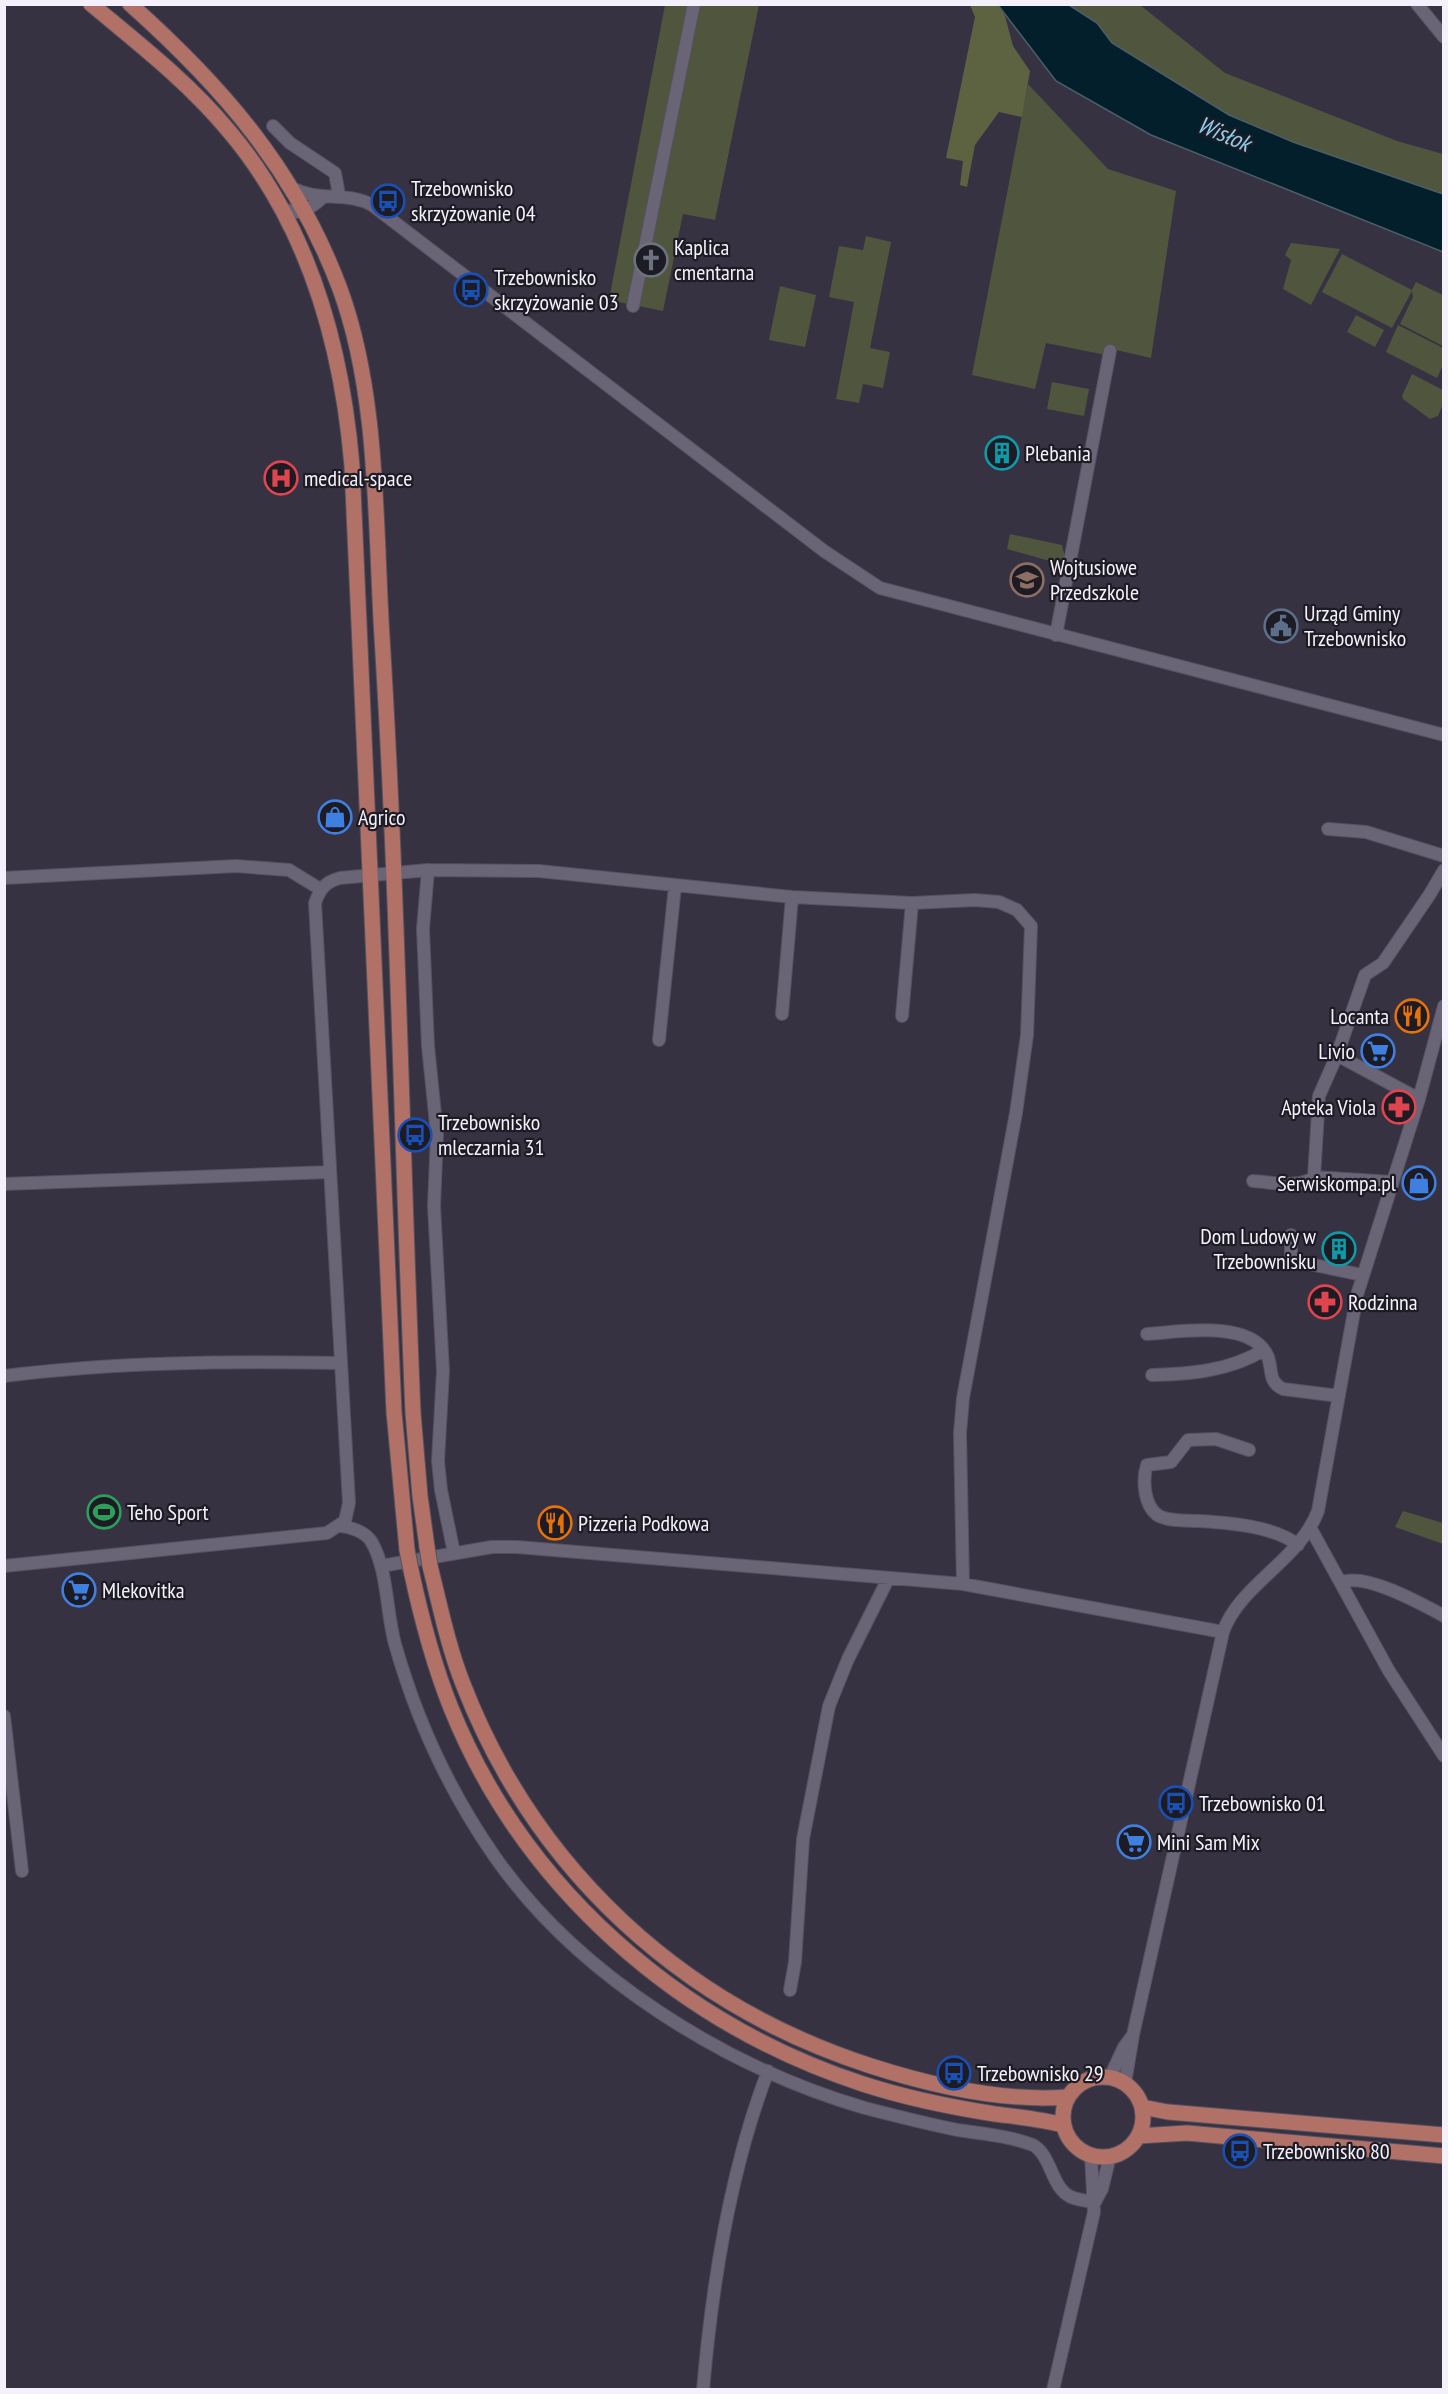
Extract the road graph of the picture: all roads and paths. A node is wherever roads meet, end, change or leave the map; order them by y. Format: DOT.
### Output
graph roads {
  1 [pos="91,4"];
  2 [pos="129,4"];
  3 [pos="694,4"];
  4 [pos="1417,4"];
  5 [pos="1443,37"];
  6 [pos="273,126"];
  7 [pos="292,188"];
  8 [pos="339,195"];
  9 [pos="323,197"];
  10 [pos="280,207"];
  11 [pos="305,210"];
  12 [pos="633,306"];
  13 [pos="1110,351"];
  14 [pos="1056,635"];
  15 [pos="1443,735"];
  16 [pos="1328,829"];
  17 [pos="1443,856"];
  18 [pos="428,870"];
  19 [pos="1443,870"];
  20 [pos="394,873"];
  21 [pos="371,874"];
  22 [pos="4,878"];
  23 [pos="675,886"];
  24 [pos="320,889"];
  25 [pos="1438,891"];
  26 [pos="792,897"];
  27 [pos="912,903"];
  28 [pos="1443,1006"];
  29 [pos="782,1014"];
  30 [pos="902,1016"];
  31 [pos="659,1040"];
  32 [pos="1337,1055"];
  33 [pos="1419,1099"];
  34 [pos="330,1172"];
  35 [pos="1314,1177"];
  36 [pos="1253,1181"];
  37 [pos="1392,1182"];
  38 [pos="4,1184"];
  39 [pos="1291,1235"];
  40 [pos="1362,1275"];
  41 [pos="1147,1334"];
  42 [pos="1264,1350"];
  43 [pos="341,1363"];
  44 [pos="1152,1375"];
  45 [pos="4,1376"];
  46 [pos="1339,1396"];
  47 [pos="1249,1450"];
  48 [pos="341,1526"];
  49 [pos="1311,1529"];
  50 [pos="1298,1545"];
  51 [pos="454,1553"];
  52 [pos="4,1566"];
  53 [pos="381,1566"];
  54 [pos="888,1579"];
  55 [pos="1341,1583"];
  56 [pos="963,1584"];
  57 [pos="1443,1616"];
  58 [pos="1223,1632"];
  59 [pos="4,1716"];
  60 [pos="1443,1756"];
  61 [pos="22,1871"];
  62 [pos="790,1990"];
  63 [pos="1133,2035"];
  64 [pos="768,2071"];
  65 [pos="1110,2077"];
  66 [pos="1125,2083"];
  67 [pos="1067,2097"];
  68 [pos="1142,2107"];
  69 [pos="1063,2125"];
  70 [pos="1443,2135"];
  71 [pos="1138,2136"];
  72 [pos="1091,2156"];
  73 [pos="1110,2156"];
  74 [pos="1443,2156"];
  75 [pos="1095,2202"];
  76 [pos="703,2390"];
  77 [pos="1053,2390"];
  1 -- 10 [label="main road"];
  2 -- 7 [label="main road"];
  3 -- 12 [label="street"];
  4 -- 5 [label="street"];
  6 -- 8 [label="street"];
  7 -- 9 [label="street"];
  7 -- 11 [label="main road"];
  8 -- 9 [label="street"];
  8 -- 14 [label="street"];
  9 -- 11 [label="street"];
  10 -- 11 [label="street"];
  10 -- 21 [label="main road"];
  11 -- 20 [label="main road"];
  13 -- 14 [label="street"];
  14 -- 15 [label="street"];
  16 -- 17 [label="street"];
  18 -- 20 [label="street"];
  18 -- 23 [label="street"];
  18 -- 51 [label="street"];
  19 -- 25 [label="street"];
  20 -- 21 [label="street"];
  20 -- 67 [label="main road, bridge"];
  21 -- 24 [label="street"];
  21 -- 69 [label="main road, bridge"];
  22 -- 24 [label="street"];
  23 -- 26 [label="street"];
  23 -- 31 [label="street"];
  24 -- 34 [label="street"];
  25 -- 32 [label="street"];
  26 -- 27 [label="street"];
  26 -- 29 [label="street"];
  27 -- 30 [label="street"];
  27 -- 56 [label="street"];
  28 -- 33 [label="street"];
  32 -- 33 [label="street"];
  32 -- 35 [label="street"];
  33 -- 37 [label="street"];
  34 -- 38 [label="street"];
  34 -- 43 [label="street"];
  35 -- 36 [label="street"];
  35 -- 37 [label="street"];
  37 -- 40 [label="street"];
  39 -- 40 [label="street"];
  40 -- 46 [label="street"];
  41 -- 42 [label="street"];
  42 -- 44 [label="street"];
  42 -- 46 [label="street"];
  43 -- 45 [label="street"];
  43 -- 48 [label="street"];
  46 -- 49 [label="street"];
  47 -- 50 [label="street"];
  48 -- 52 [label="street"];
  48 -- 53 [label="street"];
  49 -- 50 [label="street"];
  49 -- 55 [label="street"];
  50 -- 58 [label="street"];
  51 -- 53 [label="street"];
  51 -- 54 [label="street"];
  53 -- 64 [label="street"];
  54 -- 56 [label="street"];
  54 -- 62 [label="street"];
  55 -- 57 [label="street"];
  55 -- 60 [label="street"];
  56 -- 58 [label="street"];
  58 -- 63 [label="street"];
  59 -- 61 [label="street"];
  63 -- 65 [label="street"];
  63 -- 66 [label="street"];
  64 -- 75 [label="street"];
  64 -- 76 [label="street"];
  65 -- 66 [label="main road"];
  65 -- 67 [label="main road"];
  66 -- 68 [label="main road"];
  67 -- 69 [label="main road"];
  68 -- 70 [label="main road"];
  68 -- 71 [label="main road"];
  69 -- 72 [label="main road"];
  71 -- 73 [label="main road"];
  71 -- 74 [label="main road"];
  72 -- 73 [label="main road"];
  72 -- 75 [label="street"];
  73 -- 75 [label="street"];
  75 -- 77 [label="street"];
}
